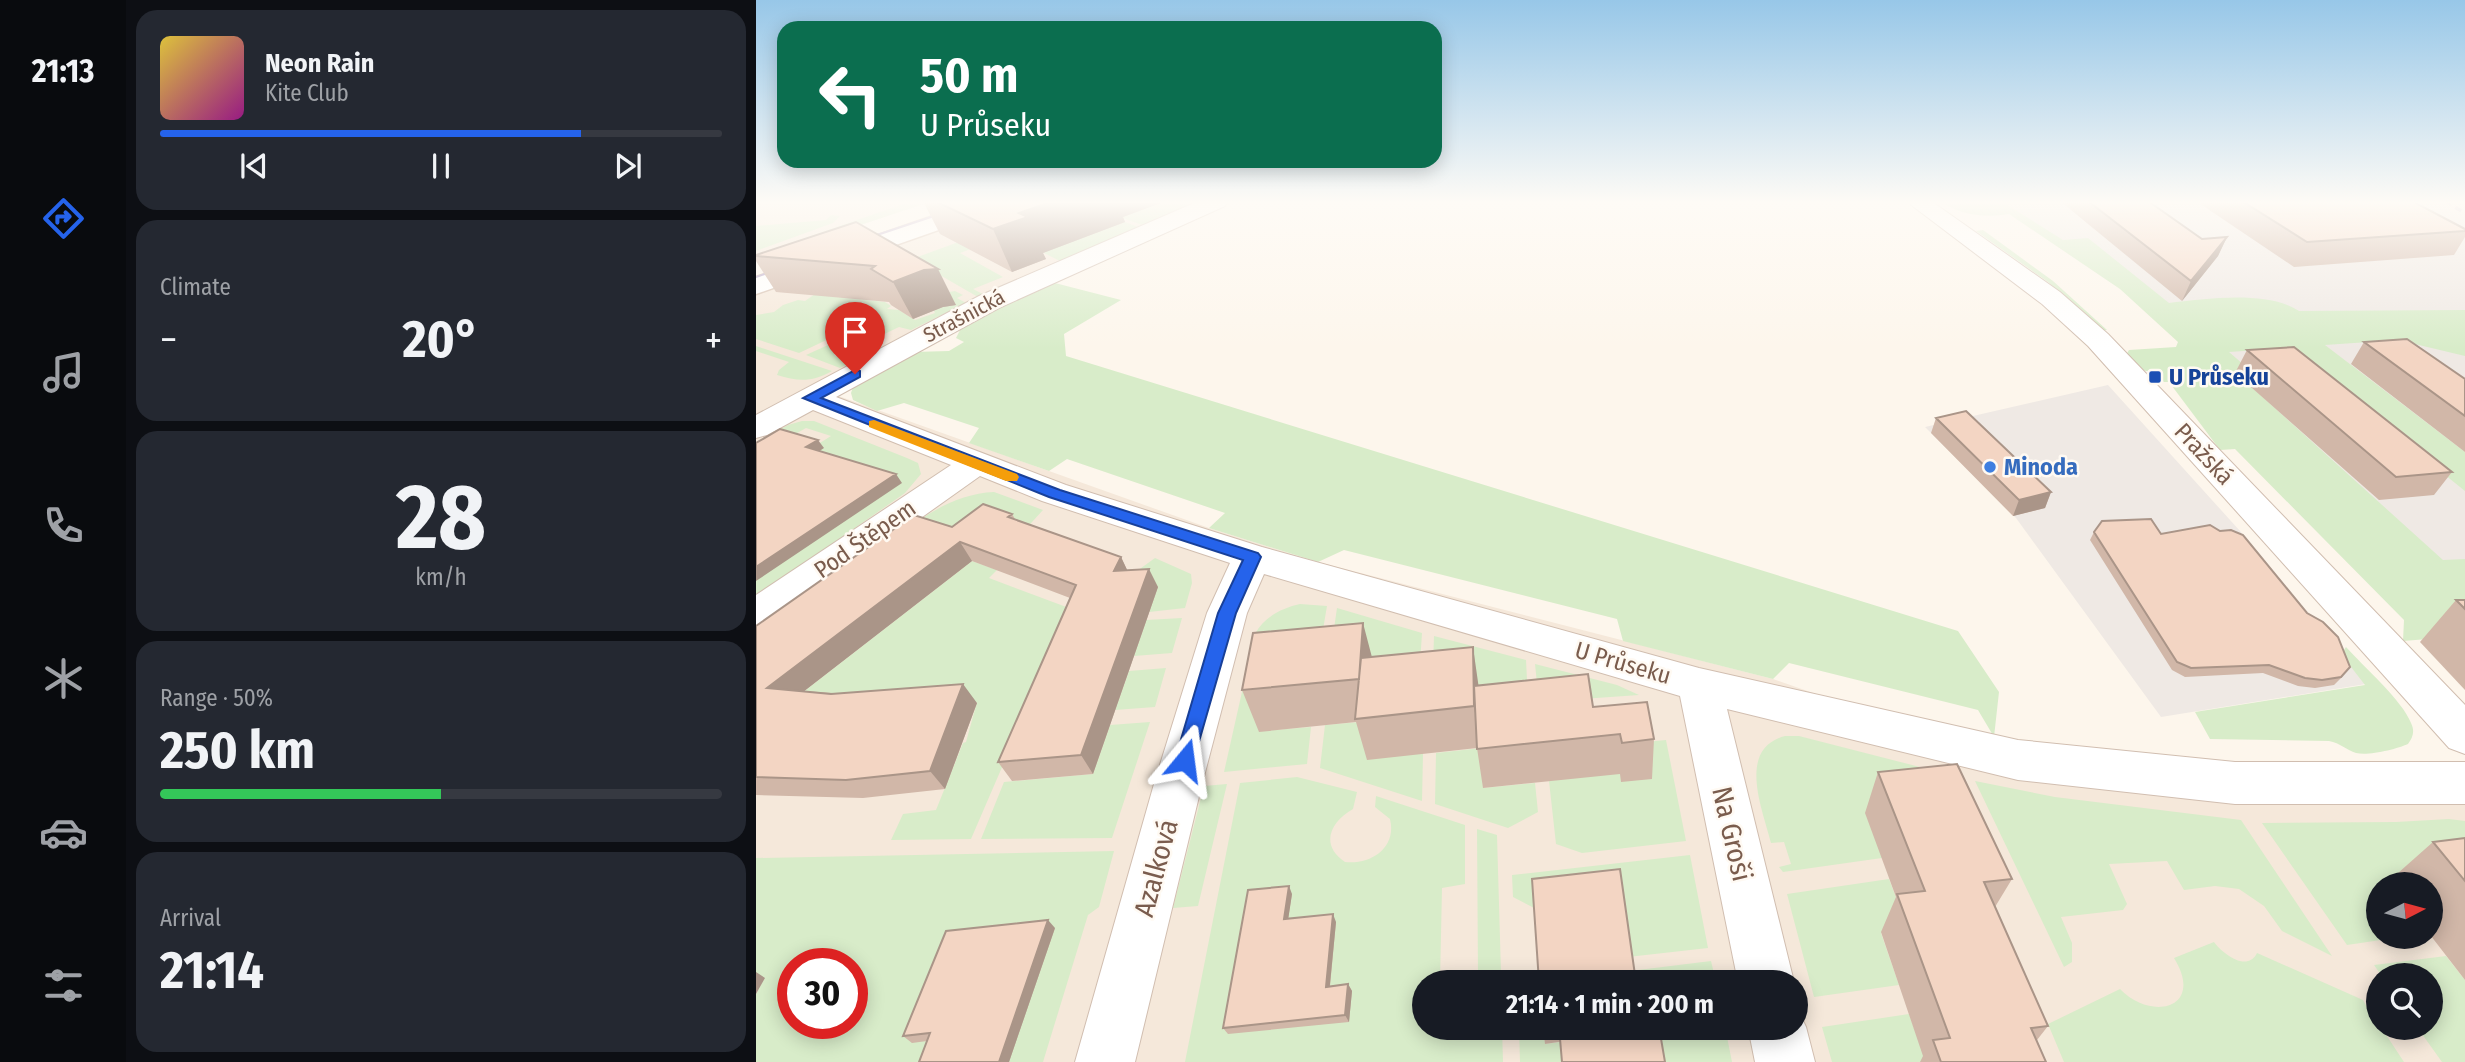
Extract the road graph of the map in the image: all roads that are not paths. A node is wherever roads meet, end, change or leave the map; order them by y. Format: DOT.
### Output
graph roads {
  1 [pos="799,251"];
  2 [pos="857,251"];
  3 [pos="1103,251"];
  4 [pos="1985,251"];
  5 [pos="756,265"];
  6 [pos="756,286"];
  7 [pos="810,398"];
  8 [pos="756,428"];
  9 [pos="975,464"];
  10 [pos="1252,557"];
  11 [pos="756,615"];
  12 [pos="1699,685"];
  13 [pos="2465,735"];
  14 [pos="2465,783"];
  15 [pos="1763,970"];
  16 [pos="1780,1040"];
  17 [pos="1105,1062"];
  18 [pos="1785,1062"];
  1 -- 5 [label="main road"];
  2 -- 6 [label="main road"];
  3 -- 7 [label="street, Strašnická"];
  4 -- 13 [label="street, Pražská"];
  7 -- 8 [label="street, Strašnická"];
  7 -- 9 [label="street, U Průseku"];
  9 -- 10 [label="street, U Průseku"];
  9 -- 11 [label="street, Pod Štěpem"];
  10 -- 12 [label="street, U Průseku"];
  10 -- 17 [label="street, Azalková"];
  12 -- 14 [label="street, U Průseku"];
  12 -- 15 [label="street, Na Groši"];
  16 -- 18 [label="street"];
}
